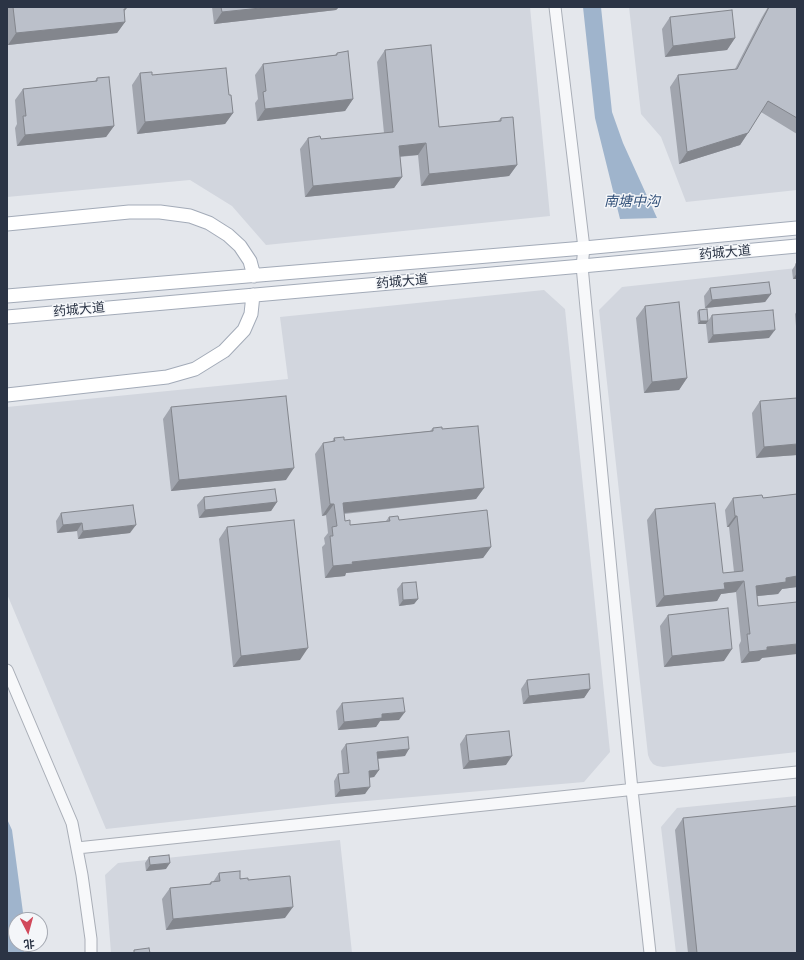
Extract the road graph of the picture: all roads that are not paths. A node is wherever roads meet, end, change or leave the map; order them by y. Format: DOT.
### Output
graph roads {
  1 [pos="555,7"];
  2 [pos="7,224"];
  3 [pos="797,228"];
  4 [pos="797,246"];
  5 [pos="584,248"];
  6 [pos="582,266"];
  7 [pos="254,276"];
  8 [pos="253,295"];
  9 [pos="7,296"];
  10 [pos="7,317"];
  11 [pos="7,395"];
  12 [pos="7,670"];
  13 [pos="797,772"];
  14 [pos="632,790"];
  15 [pos="77,848"];
  16 [pos="91,953"];
  17 [pos="650,953"];
  1 -- 5 [label="street"];
  2 -- 7 [label="main road"];
  3 -- 5 [label="main road, 药城大道"];
  4 -- 6 [label="main road, 药城大道"];
  5 -- 6 [label="street"];
  5 -- 7 [label="main road, 药城大道"];
  6 -- 8 [label="main road, 药城大道"];
  6 -- 14 [label="street"];
  7 -- 9 [label="main road, 药城大道"];
  8 -- 10 [label="main road, 药城大道"];
  8 -- 11 [label="main road"];
  12 -- 15 [label="street"];
  13 -- 14 [label="street"];
  14 -- 15 [label="street"];
  14 -- 17 [label="street"];
  15 -- 16 [label="street"];
}
